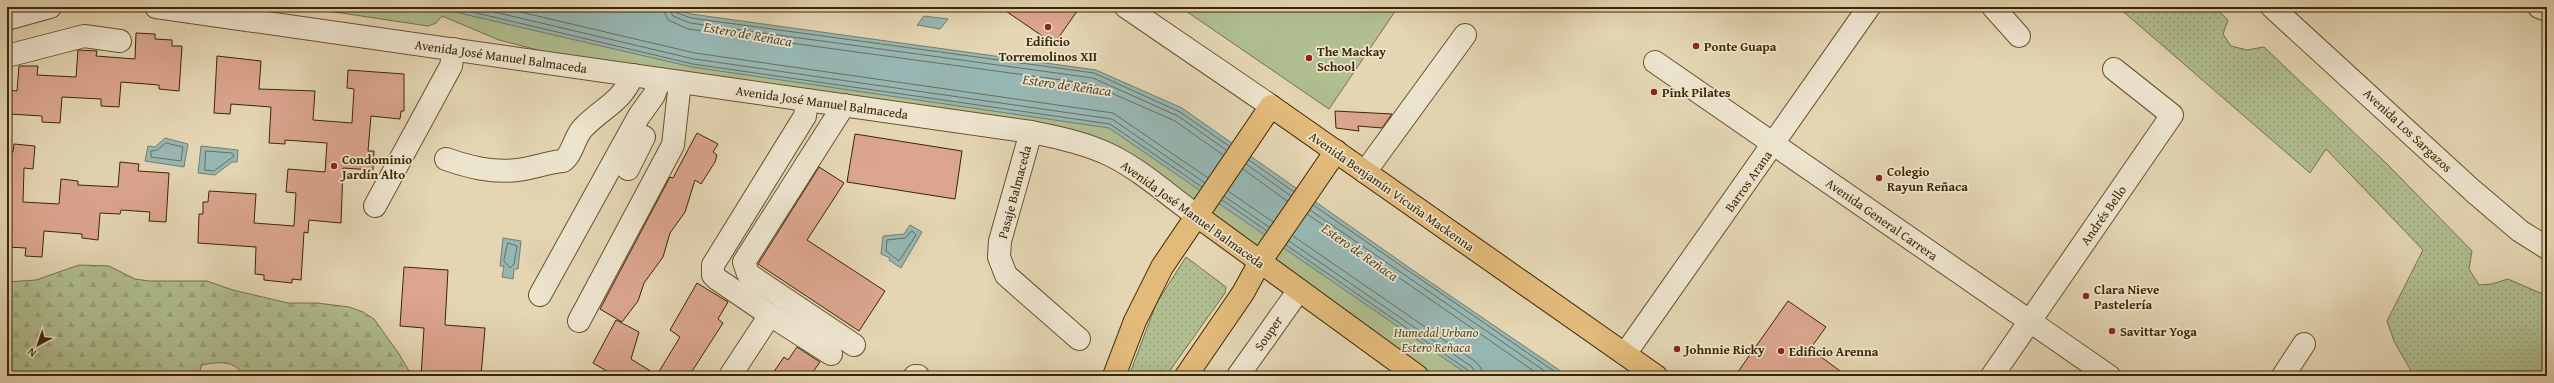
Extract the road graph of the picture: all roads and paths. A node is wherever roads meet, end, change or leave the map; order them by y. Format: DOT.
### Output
graph roads {
  1 [pos="50,7"];
  2 [pos="156,7"];
  3 [pos="1126,7"];
  4 [pos="1869,7"];
  5 [pos="1993,7"];
  6 [pos="2272,7"];
  7 [pos="2539,7"];
  8 [pos="2547,10"];
  9 [pos="7,19"];
  10 [pos="1465,35"];
  11 [pos="2019,36"];
  12 [pos="120,41"];
  13 [pos="454,50"];
  14 [pos="7,56"];
  15 [pos="1655,62"];
  16 [pos="2114,69"];
  17 [pos="633,75"];
  18 [pos="664,85"];
  19 [pos="807,100"];
  20 [pos="844,105"];
  21 [pos="1271,106"];
  22 [pos="1031,132"];
  23 [pos="1774,144"];
  24 [pos="1336,151"];
  25 [pos="446,159"];
  26 [pos="628,169"];
  27 [pos="1365,172"];
  28 [pos="375,206"];
  29 [pos="1200,208"];
  30 [pos="2547,248"];
  31 [pos="1265,254"];
  32 [pos="1299,290"];
  33 [pos="540,295"];
  34 [pos="770,315"];
  35 [pos="579,321"];
  36 [pos="2029,321"];
  37 [pos="1079,338"];
  38 [pos="2304,344"];
  39 [pos="854,346"];
  40 [pos="831,354"];
  41 [pos="1625,354"];
  42 [pos="730,376"];
  43 [pos="915,376"];
  44 [pos="918,376"];
  45 [pos="1114,376"];
  46 [pos="1186,376"];
  47 [pos="1238,376"];
  48 [pos="1417,376"];
  49 [pos="1656,376"];
  50 [pos="1992,376"];
  51 [pos="2109,376"];
  52 [pos="2283,376"];
  1 -- 9 [label="street"];
  2 -- 13 [label="street, Avenida José Manuel Balmaceda"];
  3 -- 21 [label="street, Avenida Benjamín Vicuña Mackenna"];
  4 -- 23 [label="street, Barros Arana"];
  5 -- 11 [label="street"];
  6 -- 30 [label="street, Avenida Los Sargazos"];
  7 -- 8 [label="street"];
  10 -- 27 [label="street"];
  12 -- 14 [label="street"];
  13 -- 17 [label="street, Avenida José Manuel Balmaceda"];
  13 -- 28 [label="street"];
  15 -- 23 [label="street, Avenida General Carrera"];
  16 -- 36 [label="street, Andrés Bello"];
  17 -- 18 [label="street, Avenida José Manuel Balmaceda"];
  17 -- 25 [label="street"];
  18 -- 19 [label="street, Avenida José Manuel Balmaceda"];
  18 -- 26 [label="street"];
  18 -- 33 [label="street"];
  18 -- 35 [label="street"];
  19 -- 20 [label="street, Avenida José Manuel Balmaceda"];
  19 -- 34 [label="street"];
  20 -- 22 [label="street, Avenida José Manuel Balmaceda"];
  20 -- 39 [label="street"];
  21 -- 24 [label="main road, Avenida Benjamín Vicuña Mackenna"];
  21 -- 29 [label="main road"];
  22 -- 29 [label="street, Avenida José Manuel Balmaceda"];
  22 -- 37 [label="street, Pasaje Balmaceda"];
  23 -- 36 [label="street, Avenida General Carrera"];
  23 -- 41 [label="street, Barros Arana"];
  24 -- 27 [label="main road, Avenida Benjamín Vicuña Mackenna"];
  24 -- 31 [label="main road"];
  27 -- 41 [label="main road, Avenida Benjamín Vicuña Mackenna"];
  29 -- 31 [label="main road, Avenida José Manuel Balmaceda"];
  29 -- 45 [label="main road"];
  31 -- 32 [label="main road, Avenida José Manuel Balmaceda"];
  31 -- 46 [label="main road"];
  32 -- 47 [label="street, Souper"];
  32 -- 48 [label="main road, Avenida José Manuel Balmaceda"];
  34 -- 40 [label="street"];
  34 -- 42 [label="street"];
  36 -- 50 [label="street, Andrés Bello"];
  36 -- 51 [label="street, Avenida General Carrera"];
  38 -- 52 [label="street"];
  41 -- 49 [label="main road, Avenida Benjamín Vicuña Mackenna"];
  43 -- 44 [label="street"];
}
